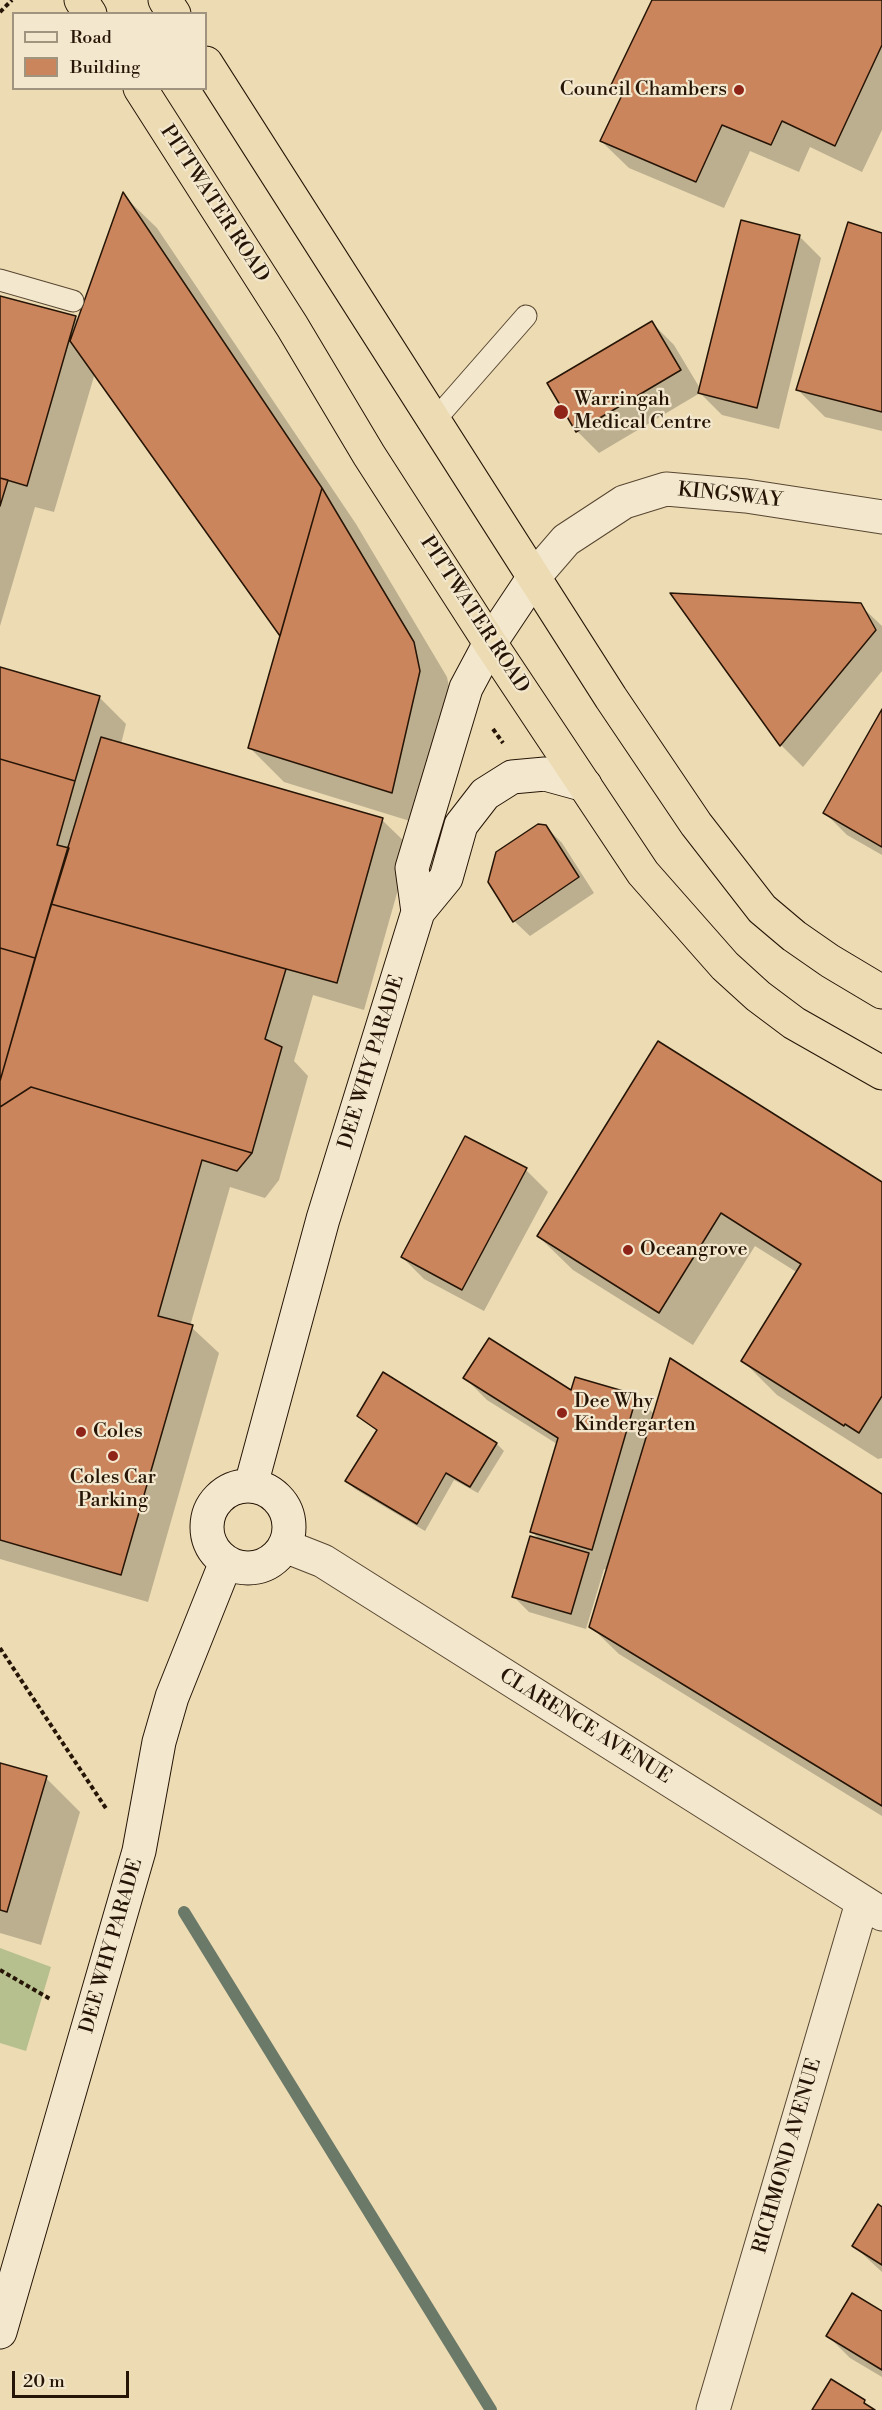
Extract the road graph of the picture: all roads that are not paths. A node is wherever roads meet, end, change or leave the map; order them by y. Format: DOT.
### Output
graph roads {
  1 [pos="207,65"];
  2 [pos="141,90"];
  3 [pos="0,280"];
  4 [pos="73,301"];
  5 [pos="526,316"];
  6 [pos="434,421"];
  7 [pos="882,516"];
  8 [pos="534,577"];
  9 [pos="490,643"];
  10 [pos="585,785"];
  11 [pos="418,912"];
  12 [pos="882,992"];
  13 [pos="882,1073"];
  14 [pos="251,1485"];
  15 [pos="285,1546"];
  16 [pos="226,1562"];
  17 [pos="872,1909"];
  18 [pos="0,2332"];
  19 [pos="713,2410"];
  1 -- 6 [label="highway"];
  2 -- 9 [label="highway, PITTWATER ROAD"];
  3 -- 4 [label="lane"];
  5 -- 6 [label="lane"];
  6 -- 8 [label="highway"];
  7 -- 8 [label="main road, KINGSWAY"];
  8 -- 9 [label="main road, KINGSWAY"];
  8 -- 12 [label="highway"];
  9 -- 10 [label="highway, PITTWATER ROAD"];
  9 -- 11 [label="main road, DEE WHY PARADE"];
  10 -- 11 [label="main road"];
  10 -- 13 [label="highway, PITTWATER ROAD"];
  11 -- 14 [label="main road, DEE WHY PARADE"];
  14 -- 15 [label="main road"];
  14 -- 16 [label="main road"];
  15 -- 16 [label="main road"];
  15 -- 17 [label="main road, CLARENCE AVENUE"];
  16 -- 18 [label="main road, DEE WHY PARADE"];
  17 -- 19 [label="main road, RICHMOND AVENUE"];
}
